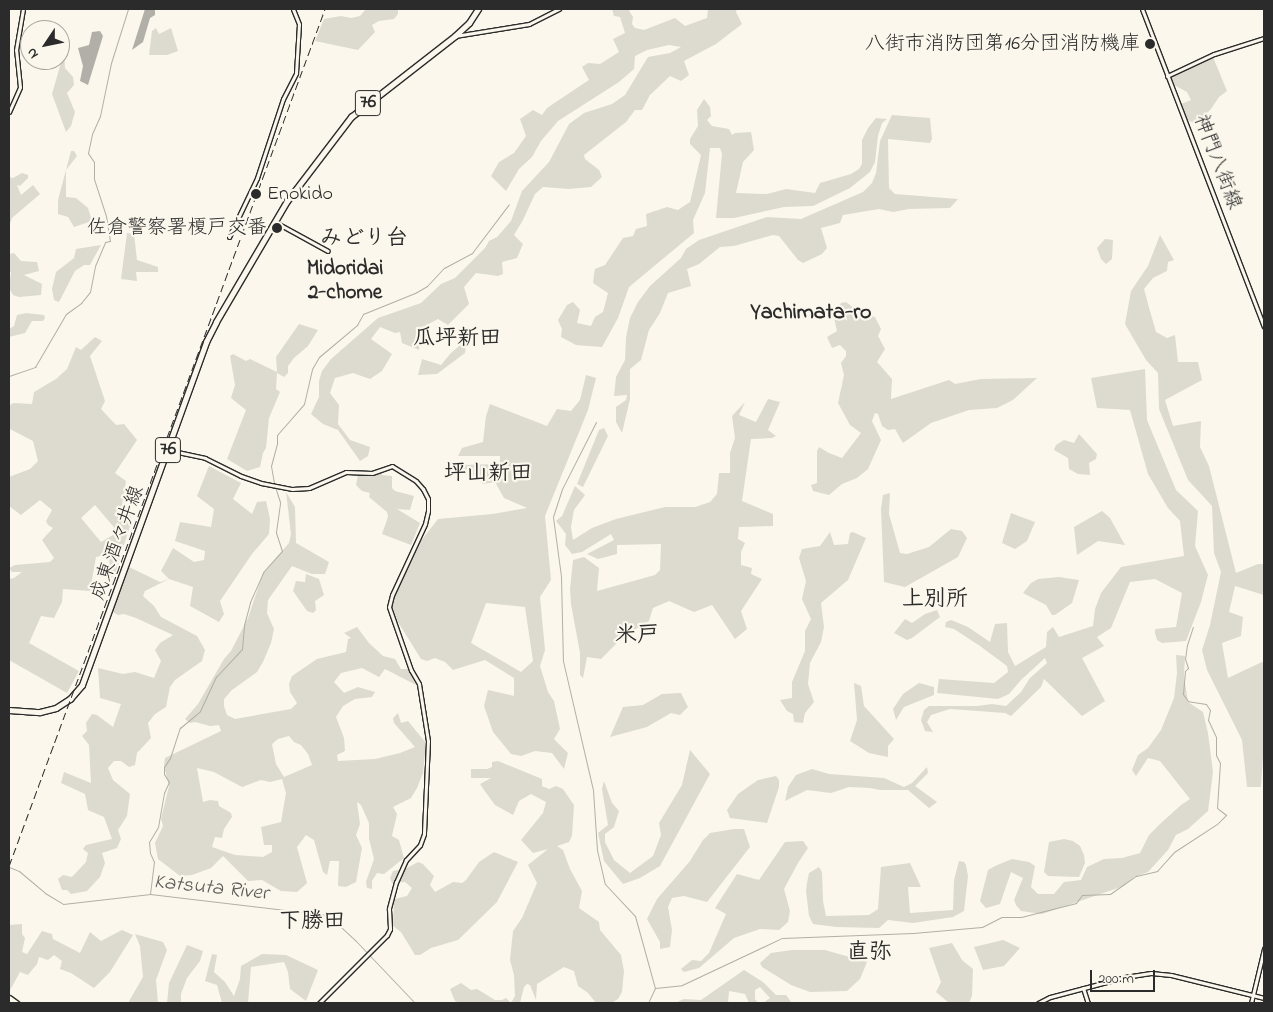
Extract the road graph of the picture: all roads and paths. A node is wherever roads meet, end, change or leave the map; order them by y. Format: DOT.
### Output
graph roads {
  1 [pos="22,9"];
  2 [pos="293,9"];
  3 [pos="478,9"];
  4 [pos="559,9"];
  5 [pos="1142,9"];
  6 [pos="455,36"];
  7 [pos="1264,38"];
  8 [pos="1167,76"];
  9 [pos="9,112"];
  10 [pos="275,222"];
  11 [pos="230,237"];
  12 [pos="328,251"];
  13 [pos="1264,326"];
  14 [pos="168,450"];
  15 [pos="9,710"];
  16 [pos="1264,949"];
  17 [pos="1084,988"];
  18 [pos="1253,995"];
  19 [pos="9,998"];
  20 [pos="1264,998"];
  21 [pos="16,1003"];
  22 [pos="320,1003"];
  23 [pos="1038,1003"];
  24 [pos="1088,1003"];
  25 [pos="1251,1003"];
  1 -- 9 [label="street"];
  2 -- 11 [label="street"];
  3 -- 6 [label="main road, 76"];
  4 -- 6 [label="street"];
  5 -- 8 [label="street, 神門八街線"];
  6 -- 10 [label="main road, 76"];
  7 -- 8 [label="street"];
  8 -- 13 [label="street, 神門八街線"];
  10 -- 12 [label="street"];
  10 -- 14 [label="main road, 76"];
  14 -- 15 [label="main road, 76"];
  14 -- 22 [label="street"];
  16 -- 18 [label="street"];
  17 -- 18 [label="street"];
  17 -- 23 [label="street"];
  17 -- 24 [label="street"];
  18 -- 20 [label="street"];
  18 -- 25 [label="street"];
  19 -- 21 [label="highway"];
}
